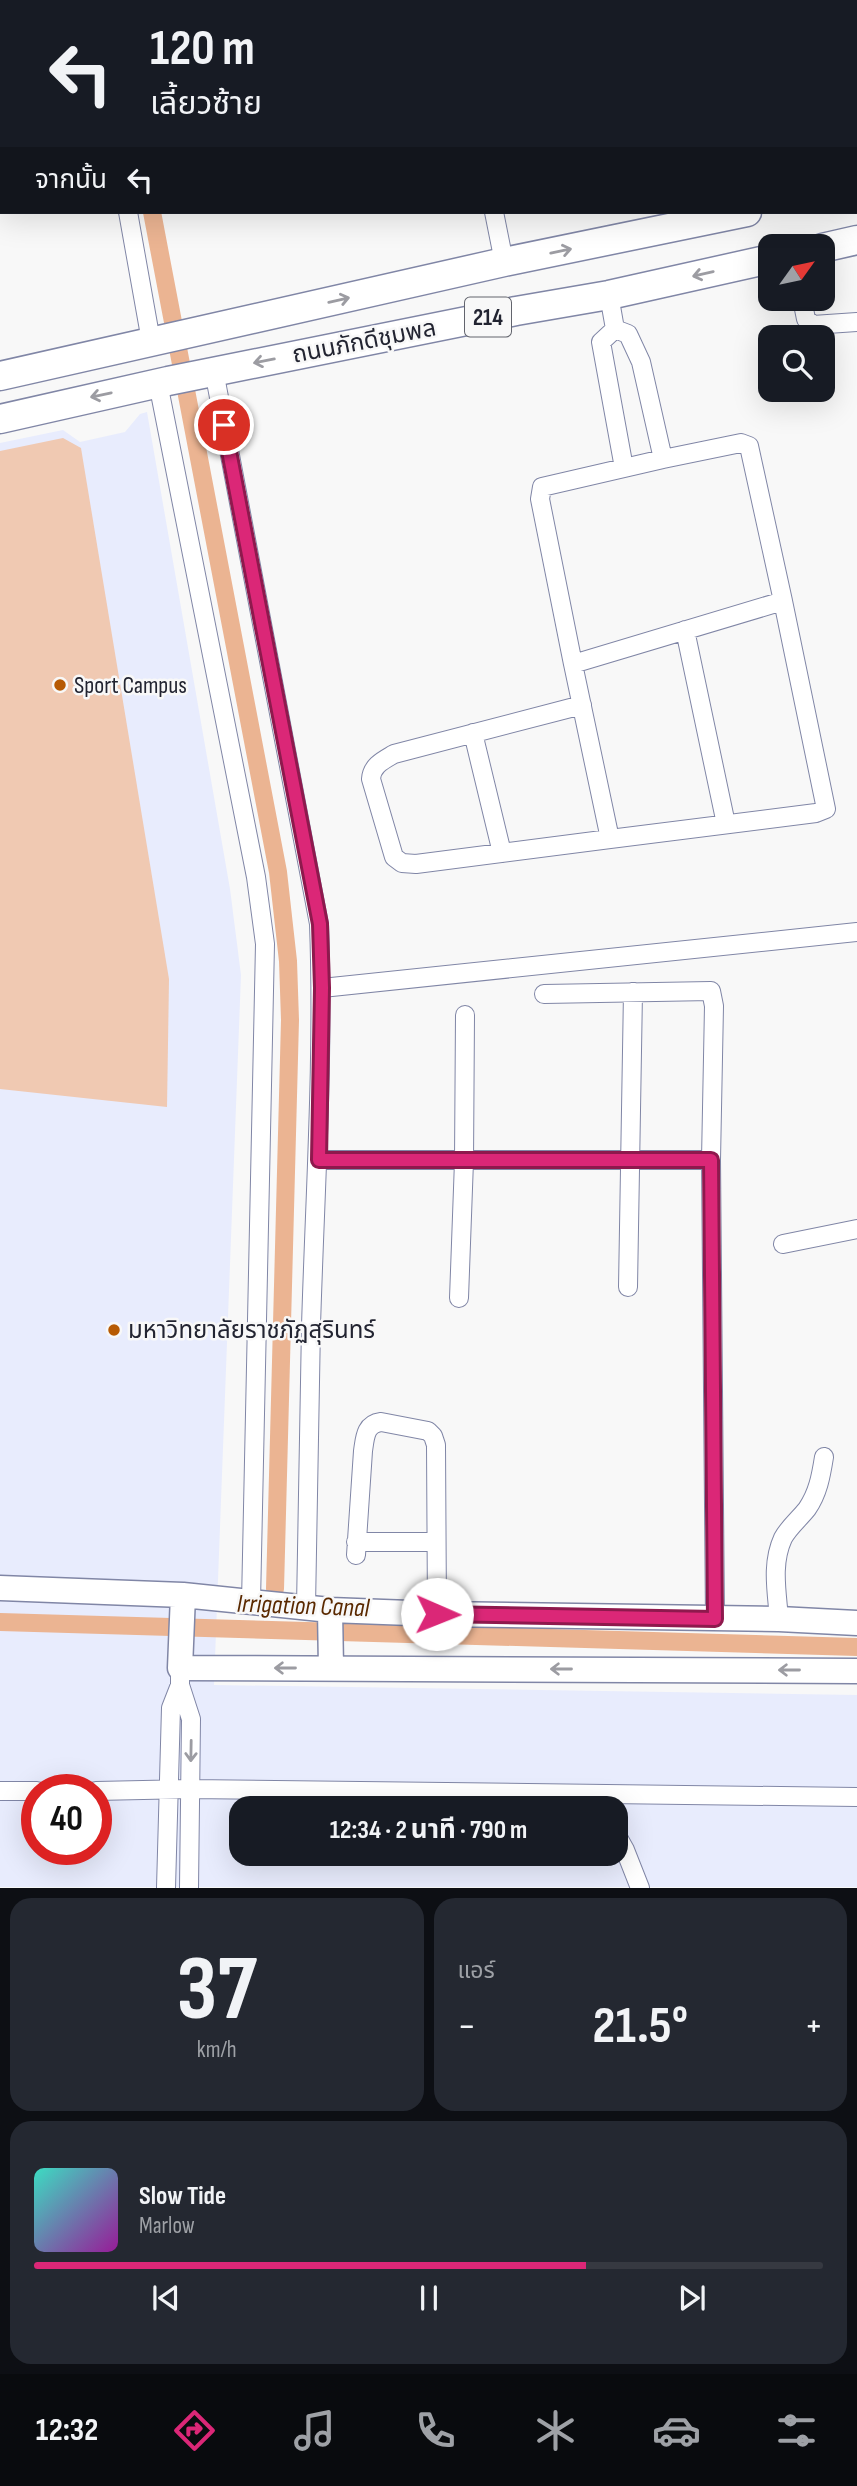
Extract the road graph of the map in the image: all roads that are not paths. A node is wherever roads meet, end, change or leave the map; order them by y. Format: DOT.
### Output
graph roads {
  1 [pos="361,0"];
  2 [pos="372,0"];
  3 [pos="128,214"];
  4 [pos="494,214"];
  5 [pos="737,214"];
  6 [pos="857,240"];
  7 [pos="835,245"];
  8 [pos="505,262"];
  9 [pos="758,263"];
  10 [pos="609,295"];
  11 [pos="805,312"];
  12 [pos="857,322"];
  13 [pos="615,328"];
  14 [pos="157,340"];
  15 [pos="209,372"];
  16 [pos="0,376"];
  17 [pos="163,382"];
  18 [pos="0,419"];
  19 [pos="663,459"];
  20 [pos="624,468"];
  21 [pos="783,601"];
  22 [pos="685,631"];
  23 [pos="573,664"];
  24 [pos="582,705"];
  25 [pos="473,733"];
  26 [pos="726,824"];
  27 [pos="610,839"];
  28 [pos="502,853"];
  29 [pos="857,932"];
  30 [pos="322,988"];
  31 [pos="633,992"];
  32 [pos="544,994"];
  33 [pos="465,1015"];
  34 [pos="319,1160"];
  35 [pos="632,1160"];
  36 [pos="711,1160"];
  37 [pos="464,1161"];
  38 [pos="857,1229"];
  39 [pos="783,1244"];
  40 [pos="628,1286"];
  41 [pos="459,1298"];
  42 [pos="824,1457"];
  43 [pos="436,1542"];
  44 [pos="0,1588"];
  45 [pos="183,1601"];
  46 [pos="251,1602"];
  47 [pos="322,1612"];
  48 [pos="437,1614"];
  49 [pos="715,1619"];
  50 [pos="779,1619"];
  51 [pos="857,1623"];
  52 [pos="331,1661"];
  53 [pos="180,1669"];
  54 [pos="857,1671"];
  55 [pos="190,1789"];
  56 [pos="170,1790"];
  57 [pos="0,1791"];
  58 [pos="21,1791"];
  59 [pos="112,1791"];
  60 [pos="428,1796"];
  61 [pos="857,1797"];
  62 [pos="628,1801"];
  63 [pos="628,1858"];
  64 [pos="166,1888"];
  65 [pos="188,1888"];
  66 [pos="640,1888"];
  1 -- 2 [label="street"];
  3 -- 14 [label="street"];
  4 -- 8 [label="street"];
  8 -- 5 [label="main road, ถนนภักดีชุมพล / 214, one-way"];
  6 -- 7 [label="main road"];
  14 -- 8 [label="main road, ถนนภักดีชุมพล / 214, one-way"];
  9 -- 10 [label="main road, ถนนภักดีชุมพล / 214, one-way"];
  10 -- 13 [label="street"];
  10 -- 15 [label="main road, ถนนภักดีชุมพล / 214, one-way"];
  11 -- 12 [label="street"];
  13 -- 19 [label="street"];
  13 -- 20 [label="street"];
  14 -- 16 [label="main road, ถนนภักดีชุมพล / 214"];
  15 -- 17 [label="main road, ถนนภักดีชุมพล / 214"];
  15 -- 30 [label="street"];
  17 -- 18 [label="main road, ถนนภักดีชุมพล / 214, one-way"];
  17 -- 46 [label="street"];
  19 -- 20 [label="street"];
  19 -- 21 [label="street"];
  20 -- 23 [label="street"];
  21 -- 22 [label="street"];
  21 -- 26 [label="street"];
  22 -- 23 [label="street"];
  22 -- 26 [label="street"];
  23 -- 24 [label="street"];
  24 -- 25 [label="street"];
  24 -- 27 [label="street"];
  25 -- 28 [label="street"];
  25 -- 28 [label="street"];
  26 -- 27 [label="street"];
  27 -- 28 [label="street"];
  29 -- 30 [label="street"];
  30 -- 34 [label="street"];
  31 -- 32 [label="street"];
  31 -- 35 [label="street"];
  31 -- 36 [label="street"];
  33 -- 37 [label="street"];
  34 -- 37 [label="street"];
  34 -- 47 [label="street"];
  35 -- 36 [label="street"];
  35 -- 37 [label="street"];
  35 -- 40 [label="street"];
  36 -- 49 [label="street"];
  37 -- 41 [label="street"];
  38 -- 39 [label="street"];
  42 -- 50 [label="street"];
  43 -- 43 [label="street"];
  43 -- 48 [label="street"];
  44 -- 45 [label="street"];
  45 -- 46 [label="street"];
  45 -- 53 [label="street"];
  46 -- 47 [label="street"];
  47 -- 48 [label="street"];
  47 -- 52 [label="street"];
  48 -- 49 [label="street"];
  49 -- 50 [label="street"];
  50 -- 51 [label="street"];
  52 -- 53 [label="street, one-way"];
  54 -- 52 [label="street, one-way"];
  53 -- 55 [label="street, one-way"];
  53 -- 56 [label="street"];
  55 -- 56 [label="street"];
  55 -- 60 [label="street"];
  55 -- 65 [label="street"];
  56 -- 59 [label="street"];
  56 -- 64 [label="street"];
  57 -- 58 [label="street"];
  61 -- 62 [label="street"];
  63 -- 66 [label="street"];
}
